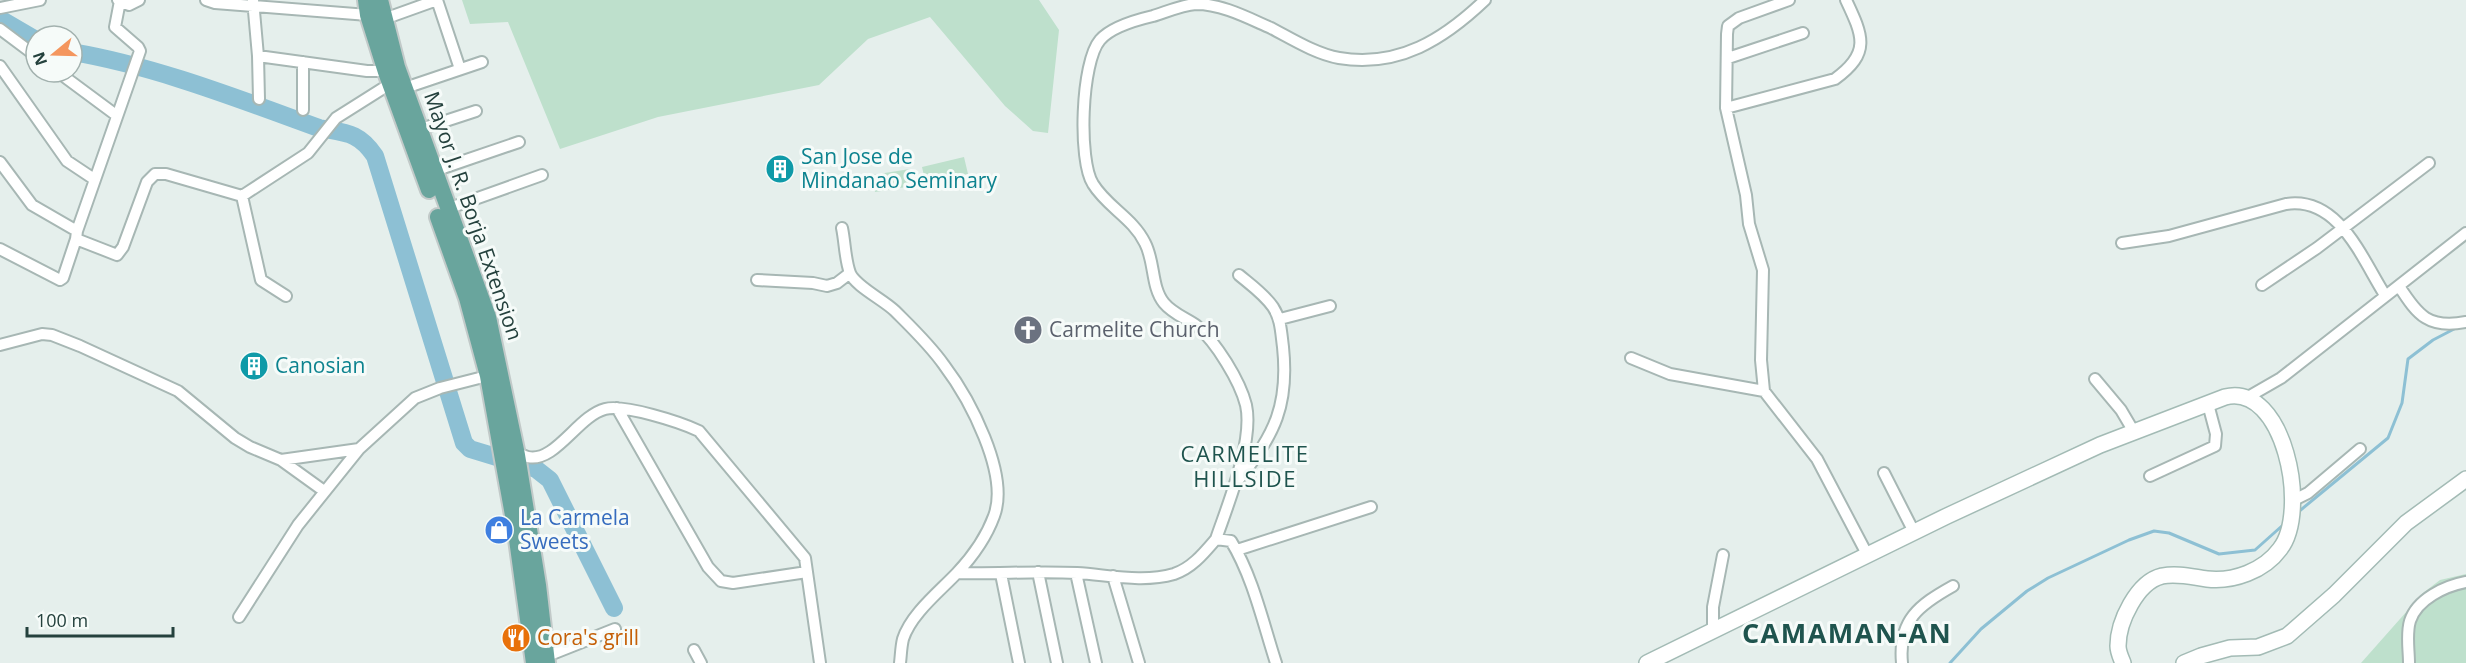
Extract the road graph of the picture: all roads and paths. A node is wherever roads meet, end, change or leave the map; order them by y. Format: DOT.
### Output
graph roads {
  1 [pos="40,0"];
  2 [pos="139,0"];
  3 [pos="206,0"];
  4 [pos="380,0"];
  5 [pos="437,0"];
  6 [pos="1167,0"];
  7 [pos="1485,0"];
  8 [pos="1789,0"];
  9 [pos="1846,0"];
  10 [pos="119,1"];
  11 [pos="253,2"];
  12 [pos="316,6"];
  13 [pos="0,9"];
  14 [pos="373,11"];
  15 [pos="1170,12"];
  16 [pos="0,29"];
  17 [pos="1803,33"];
  18 [pos="24,47"];
  19 [pos="258,56"];
  20 [pos="1728,58"];
  21 [pos="303,62"];
  22 [pos="482,62"];
  23 [pos="0,66"];
  24 [pos="460,69"];
  25 [pos="396,77"];
  26 [pos="74,84"];
  27 [pos="259,99"];
  28 [pos="1726,108"];
  29 [pos="303,110"];
  30 [pos="476,111"];
  31 [pos="116,116"];
  32 [pos="421,129"];
  33 [pos="519,142"];
  34 [pos="0,162"];
  35 [pos="2429,163"];
  36 [pos="434,171"];
  37 [pos="542,175"];
  38 [pos="94,179"];
  39 [pos="242,196"];
  40 [pos="447,209"];
  41 [pos="842,228"];
  42 [pos="2343,228"];
  43 [pos="450,232"];
  44 [pos="2466,233"];
  45 [pos="76,235"];
  46 [pos="2122,243"];
  47 [pos="0,249"];
  48 [pos="850,273"];
  49 [pos="1239,275"];
  50 [pos="757,280"];
  51 [pos="2262,285"];
  52 [pos="2399,286"];
  53 [pos="2385,295"];
  54 [pos="286,296"];
  55 [pos="1330,306"];
  56 [pos="1280,319"];
  57 [pos="2466,322"];
  58 [pos="0,345"];
  59 [pos="1631,358"];
  60 [pos="494,375"];
  61 [pos="2096,379"];
  62 [pos="1764,391"];
  63 [pos="2248,397"];
  64 [pos="2208,404"];
  65 [pos="616,408"];
  66 [pos="2134,432"];
  67 [pos="359,449"];
  68 [pos="2360,449"];
  69 [pos="509,453"];
  70 [pos="281,460"];
  71 [pos="1884,473"];
  72 [pos="2150,476"];
  73 [pos="2466,479"];
  74 [pos="1235,484"];
  75 [pos="324,491"];
  76 [pos="1371,507"];
  77 [pos="2293,510"];
  78 [pos="1914,532"];
  79 [pos="1216,539"];
  80 [pos="1237,550"];
  81 [pos="1723,555"];
  82 [pos="1868,556"];
  83 [pos="807,572"];
  84 [pos="1038,572"];
  85 [pos="957,573"];
  86 [pos="1076,573"];
  87 [pos="1001,574"];
  88 [pos="1113,576"];
  89 [pos="2466,582"];
  90 [pos="1953,586"];
  91 [pos="239,616"];
  92 [pos="615,629"];
  93 [pos="1713,631"];
  94 [pos="694,650"];
  95 [pos="1672,658"];
  96 [pos="543,661"];
  97 [pos="700,663"];
  98 [pos="820,663"];
  99 [pos="900,663"];
  100 [pos="1019,663"];
  101 [pos="1057,663"];
  102 [pos="1096,663"];
  103 [pos="1139,663"];
  104 [pos="1276,663"];
  105 [pos="1647,663"];
  106 [pos="1902,663"];
  107 [pos="2123,663"];
  108 [pos="2184,663"];
  109 [pos="2409,663"];
  1 -- 13 [label="street"];
  2 -- 10 [label="street"];
  3 -- 11 [label="street"];
  4 -- 14 [label="main road, Mayor J. R. Borja Extension"];
  5 -- 14 [label="street"];
  5 -- 24 [label="street"];
  6 -- 15 [label="street"];
  7 -- 15 [label="street"];
  8 -- 20 [label="street"];
  9 -- 28 [label="street"];
  10 -- 31 [label="street"];
  11 -- 12 [label="street"];
  11 -- 19 [label="street"];
  12 -- 14 [label="street"];
  14 -- 25 [label="main road, Mayor J. R. Borja Extension"];
  15 -- 74 [label="street"];
  16 -- 18 [label="street"];
  17 -- 20 [label="street"];
  19 -- 21 [label="street"];
  19 -- 27 [label="street"];
  20 -- 28 [label="street"];
  21 -- 25 [label="street"];
  21 -- 29 [label="street"];
  22 -- 24 [label="street"];
  23 -- 38 [label="street"];
  24 -- 25 [label="street"];
  25 -- 32 [label="main road, Mayor J. R. Borja Extension"];
  25 -- 39 [label="street"];
  25 -- 43 [label="main road, Mayor J. R. Borja Extension"];
  26 -- 31 [label="street"];
  28 -- 62 [label="street"];
  30 -- 32 [label="street"];
  31 -- 38 [label="street"];
  32 -- 36 [label="main road, Mayor J. R. Borja Extension"];
  33 -- 36 [label="street"];
  34 -- 45 [label="street"];
  35 -- 42 [label="street"];
  36 -- 40 [label="main road, Mayor J. R. Borja Extension"];
  37 -- 40 [label="street"];
  38 -- 45 [label="street"];
  39 -- 45 [label="street"];
  39 -- 54 [label="street"];
  40 -- 43 [label="main road, Mayor J. R. Borja Extension"];
  41 -- 48 [label="street"];
  42 -- 46 [label="street"];
  42 -- 51 [label="street"];
  42 -- 53 [label="street"];
  43 -- 60 [label="main road, Mayor J. R. Borja Extension"];
  44 -- 52 [label="street"];
  45 -- 47 [label="street"];
  48 -- 50 [label="street"];
  48 -- 85 [label="street"];
  49 -- 56 [label="street"];
  52 -- 53 [label="street"];
  52 -- 57 [label="street"];
  53 -- 63 [label="street"];
  55 -- 56 [label="street"];
  56 -- 74 [label="street"];
  58 -- 70 [label="street"];
  59 -- 62 [label="street"];
  60 -- 67 [label="street"];
  60 -- 69 [label="main road, Mayor J. R. Borja Extension"];
  61 -- 66 [label="street"];
  62 -- 82 [label="street"];
  63 -- 64 [label="main road"];
  63 -- 77 [label="main road"];
  64 -- 66 [label="main road"];
  64 -- 72 [label="street"];
  65 -- 69 [label="street"];
  65 -- 83 [label="street"];
  65 -- 83 [label="street"];
  66 -- 78 [label="main road"];
  67 -- 70 [label="street"];
  67 -- 75 [label="street"];
  68 -- 77 [label="street"];
  69 -- 96 [label="main road, Mayor J. R. Borja Extension"];
  70 -- 75 [label="street"];
  71 -- 78 [label="street"];
  73 -- 108 [label="main road"];
  74 -- 79 [label="street"];
  75 -- 91 [label="street"];
  76 -- 80 [label="street"];
  77 -- 107 [label="main road"];
  78 -- 82 [label="main road"];
  79 -- 80 [label="street"];
  79 -- 88 [label="street"];
  80 -- 104 [label="street"];
  81 -- 93 [label="street"];
  82 -- 93 [label="main road"];
  83 -- 98 [label="street"];
  84 -- 86 [label="street"];
  84 -- 87 [label="street"];
  84 -- 101 [label="street"];
  85 -- 87 [label="street"];
  85 -- 99 [label="street"];
  86 -- 88 [label="street"];
  86 -- 102 [label="street"];
  87 -- 100 [label="street"];
  88 -- 103 [label="street"];
  89 -- 109 [label="street"];
  90 -- 106 [label="street"];
  92 -- 96 [label="street"];
  93 -- 95 [label="main road"];
  94 -- 97 [label="street"];
  95 -- 105 [label="main road"];
}
